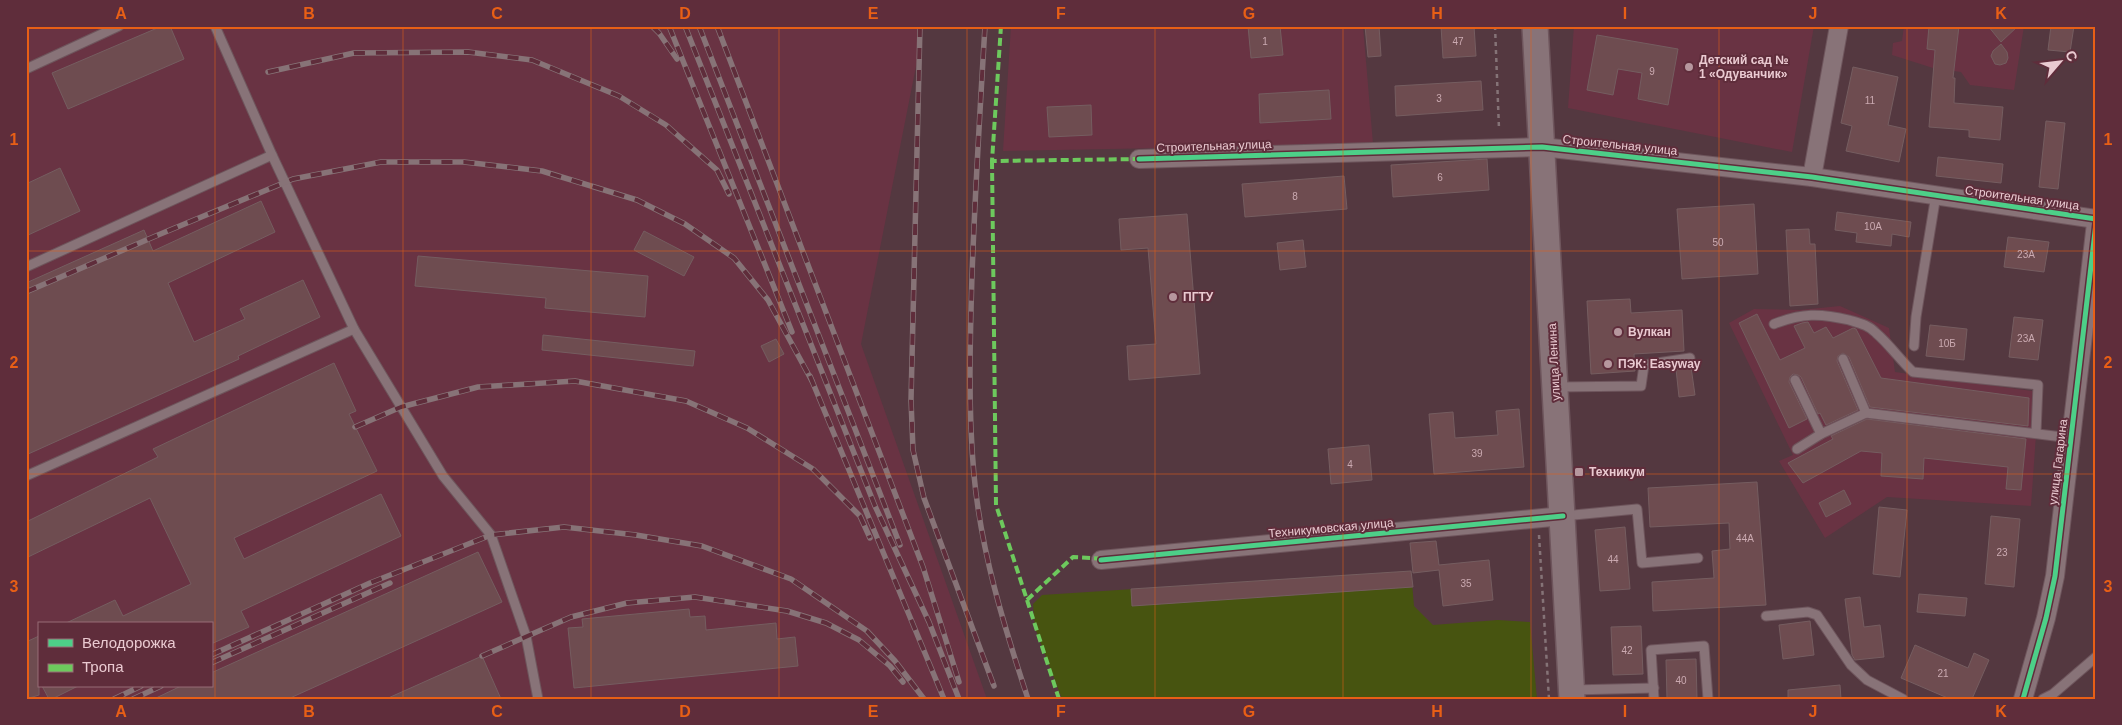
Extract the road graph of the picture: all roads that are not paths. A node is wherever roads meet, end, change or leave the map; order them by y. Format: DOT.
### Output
graph roads {
  1 [pos="119,26"];
  2 [pos="215,26"];
  3 [pos="1534,26"];
  4 [pos="1839,26"];
  5 [pos="26,69"];
  6 [pos="1542,146"];
  7 [pos="272,155"];
  8 [pos="1139,159"];
  9 [pos="1812,177"];
  10 [pos="1936,195"];
  11 [pos="2096,219"];
  12 [pos="2096,223"];
  13 [pos="26,267"];
  14 [pos="1774,324"];
  15 [pos="354,329"];
  16 [pos="1914,346"];
  17 [pos="1690,358"];
  18 [pos="1843,359"];
  19 [pos="1795,380"];
  20 [pos="1556,387"];
  21 [pos="1866,413"];
  22 [pos="2036,433"];
  23 [pos="1821,434"];
  24 [pos="2071,438"];
  25 [pos="1797,449"];
  26 [pos="26,476"];
  27 [pos="1563,516"];
  28 [pos="1698,558"];
  29 [pos="1101,560"];
  30 [pos="1766,616"];
  31 [pos="2096,657"];
  32 [pos="1654,688"];
  33 [pos="1564,696"];
  34 [pos="538,699"];
  35 [pos="1654,699"];
  36 [pos="1708,699"];
  37 [pos="1904,699"];
  38 [pos="2023,699"];
  39 [pos="2043,699"];
  1 -- 5 [label="lane"];
  2 -- 7 [label="lane"];
  3 -- 6 [label="main road, улица Ленина"];
  4 -- 9 [label="street"];
  6 -- 8 [label="street, Строительная улица"];
  6 -- 9 [label="street, Строительная улица"];
  6 -- 20 [label="main road, улица Ленина"];
  7 -- 13 [label="lane"];
  7 -- 15 [label="lane"];
  9 -- 10 [label="street, Строительная улица"];
  10 -- 11 [label="street, Строительная улица"];
  10 -- 16 [label="lane"];
  12 -- 24 [label="street, улица Гагарина"];
  14 -- 22 [label="lane"];
  15 -- 26 [label="lane"];
  15 -- 34 [label="lane"];
  17 -- 20 [label="lane"];
  18 -- 21 [label="lane"];
  19 -- 23 [label="lane"];
  20 -- 27 [label="main road, улица Ленина"];
  21 -- 22 [label="lane"];
  21 -- 23 [label="lane"];
  22 -- 24 [label="lane"];
  23 -- 25 [label="lane"];
  24 -- 38 [label="street, улица Гагарина"];
  27 -- 28 [label="lane"];
  27 -- 29 [label="street, Техникумовская улица"];
  27 -- 33 [label="main road, улица Ленина"];
  30 -- 37 [label="lane"];
  31 -- 39 [label="lane"];
  32 -- 33 [label="lane"];
  32 -- 35 [label="lane"];
  32 -- 36 [label="lane"];
}
